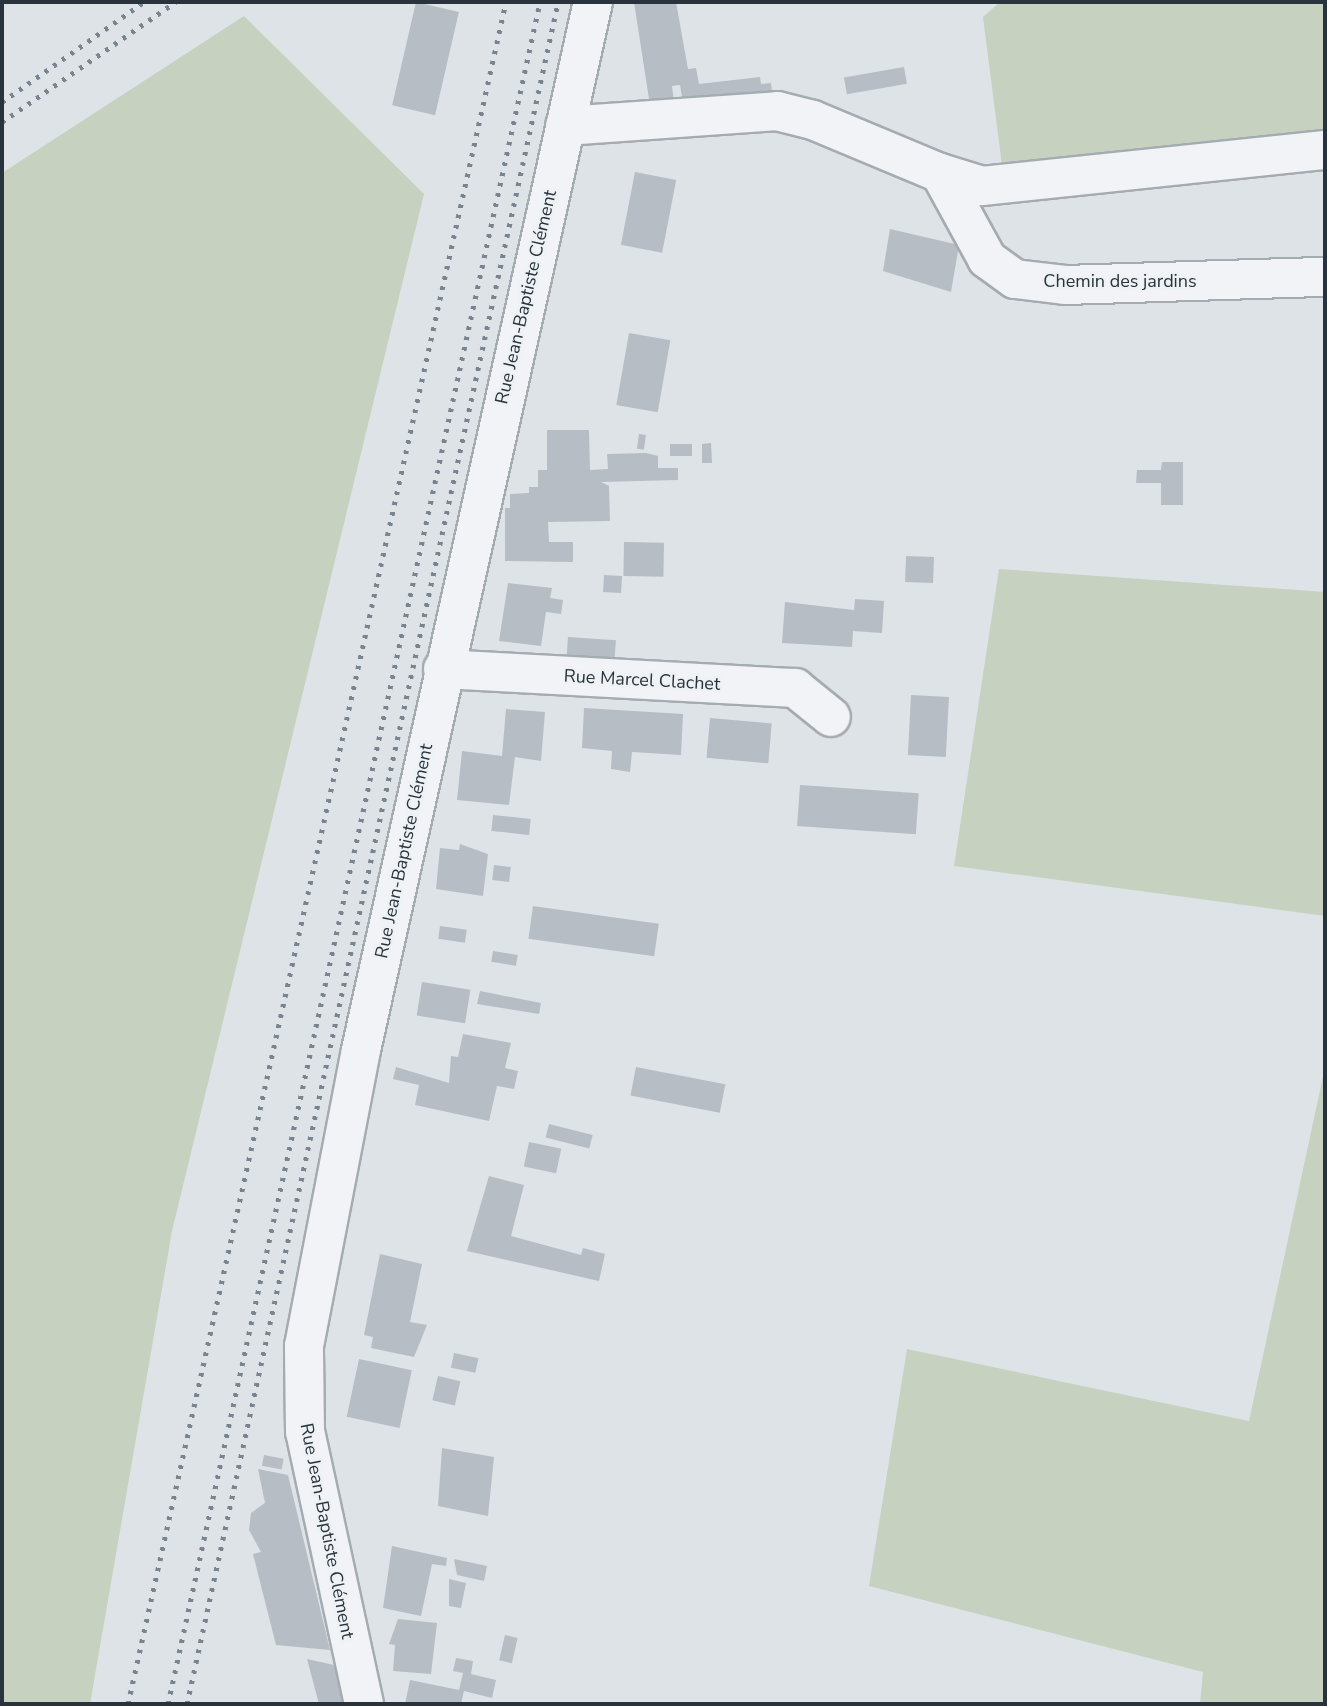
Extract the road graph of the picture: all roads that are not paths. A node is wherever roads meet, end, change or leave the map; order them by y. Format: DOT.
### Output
graph roads {
  1 [pos="593,2"];
  2 [pos="565,126"];
  3 [pos="1325,150"];
  4 [pos="940,173"];
  5 [pos="1325,278"];
  6 [pos="443,669"];
  7 [pos="831,717"];
  8 [pos="364,1704"];
  1 -- 2 [label="street, Rue Jean-Baptiste Clément"];
  2 -- 4 [label="street"];
  2 -- 6 [label="street, Rue Jean-Baptiste Clément"];
  3 -- 4 [label="street"];
  4 -- 5 [label="street, Chemin des jardins"];
  6 -- 7 [label="street, Rue Marcel Clachet"];
  6 -- 8 [label="street, Rue Jean-Baptiste Clément"];
}
